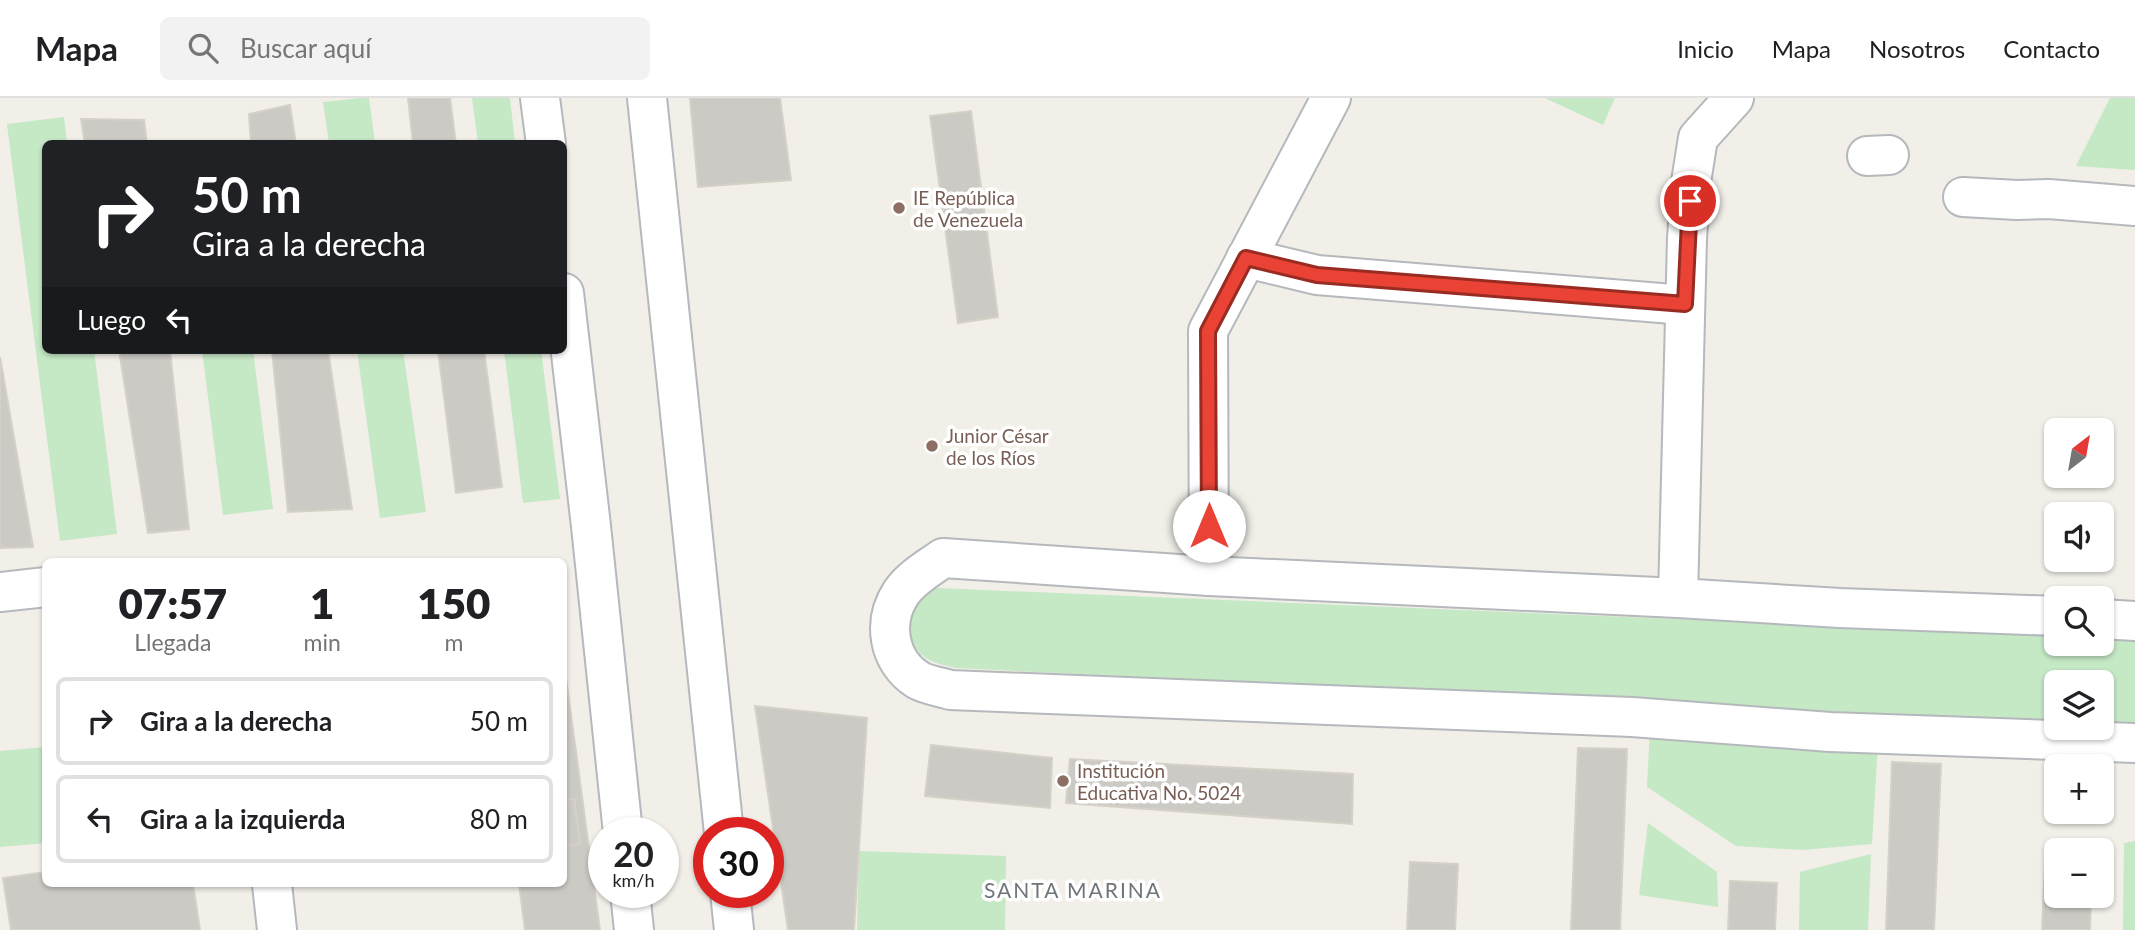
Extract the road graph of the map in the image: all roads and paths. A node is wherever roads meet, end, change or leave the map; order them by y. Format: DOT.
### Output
graph roads {
  1 [pos="540,98"];
  2 [pos="648,98"];
  3 [pos="1331,98"];
  4 [pos="1734,98"];
  5 [pos="545,140"];
  6 [pos="1963,197"];
  7 [pos="2135,206"];
  8 [pos="1246,258"];
  9 [pos="1685,304"];
  10 [pos="567,319"];
  11 [pos="1209,576"];
  12 [pos="42,587"];
  13 [pos="0,592"];
  14 [pos="1678,598"];
  15 [pos="2044,616"];
  16 [pos="2114,620"];
  17 [pos="2135,621"];
  18 [pos="2135,743"];
  19 [pos="621,817"];
  20 [pos="722,817"];
  21 [pos="272,887"];
  22 [pos="632,908"];
  23 [pos="732,908"];
  24 [pos="277,930"];
  25 [pos="634,930"];
  26 [pos="734,930"];
  1 -- 5 [label="street"];
  2 -- 20 [label="street"];
  3 -- 8 [label="street"];
  4 -- 9 [label="street"];
  6 -- 7 [label="street"];
  8 -- 9 [label="street"];
  8 -- 11 [label="street"];
  9 -- 14 [label="street"];
  10 -- 19 [label="street"];
  11 -- 14 [label="street"];
  11 -- 18 [label="street"];
  12 -- 13 [label="street"];
  14 -- 15 [label="street"];
  16 -- 17 [label="street"];
  21 -- 24 [label="street"];
  22 -- 25 [label="street"];
  23 -- 26 [label="street"];
}
